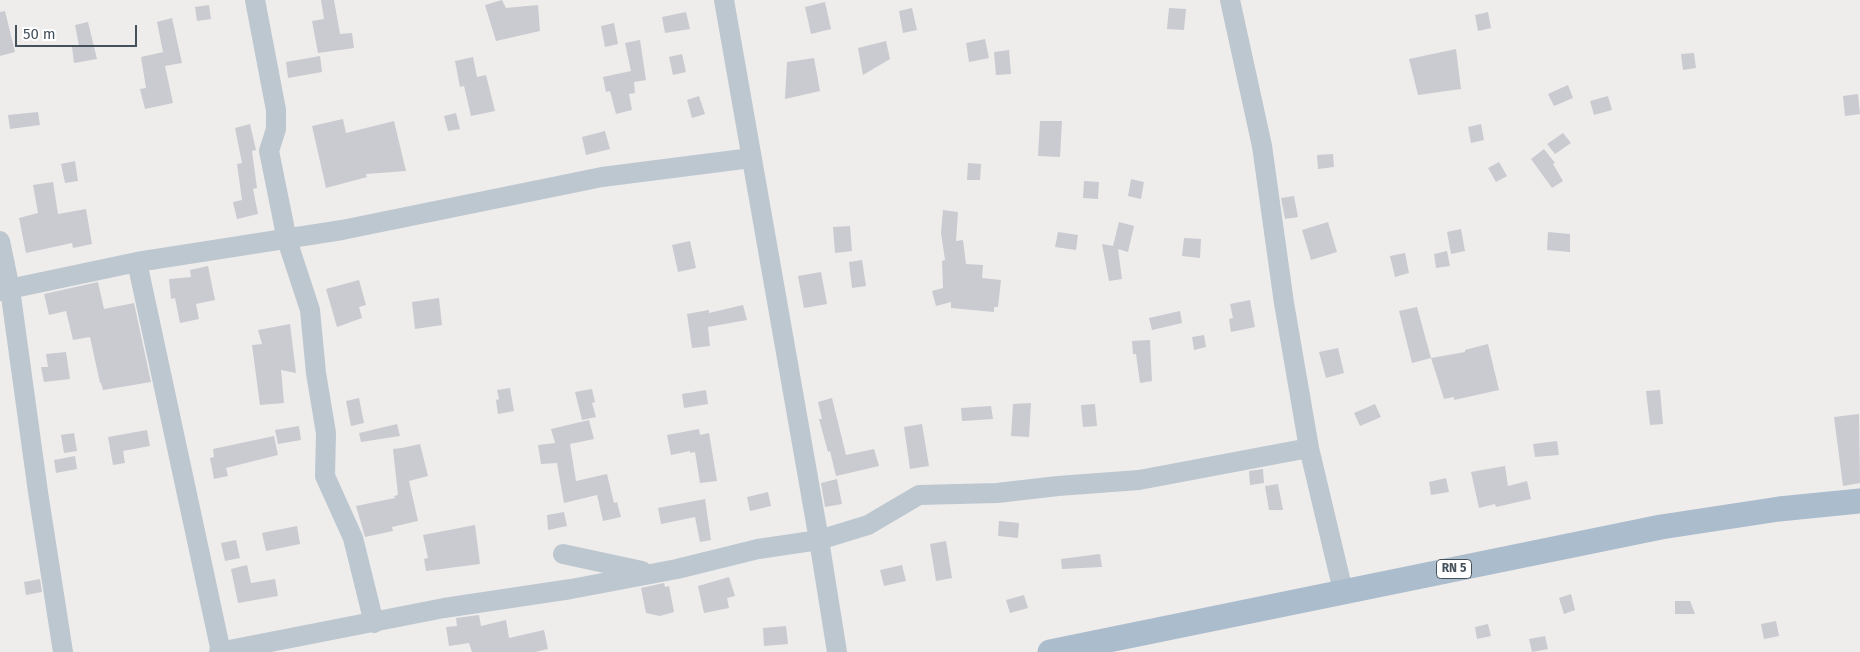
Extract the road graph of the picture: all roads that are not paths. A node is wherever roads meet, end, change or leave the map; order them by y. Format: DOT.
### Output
graph roads {
  1 [pos="255,0"];
  2 [pos="724,0"];
  3 [pos="1230,0"];
  4 [pos="751,158"];
  5 [pos="0,240"];
  6 [pos="287,240"];
  7 [pos="137,262"];
  8 [pos="5,290"];
  9 [pos="1309,448"];
  10 [pos="1860,501"];
  11 [pos="820,540"];
  12 [pos="563,554"];
  13 [pos="651,573"];
  14 [pos="1343,591"];
  15 [pos="374,623"];
  16 [pos="63,652"];
  17 [pos="220,652"];
  18 [pos="837,652"];
  19 [pos="1050,652"];
  1 -- 6 [label="street"];
  2 -- 4 [label="street"];
  3 -- 9 [label="street"];
  4 -- 6 [label="street"];
  4 -- 11 [label="street"];
  5 -- 8 [label="street"];
  6 -- 7 [label="street"];
  6 -- 15 [label="street"];
  7 -- 8 [label="street"];
  7 -- 17 [label="street"];
  8 -- 16 [label="street"];
  9 -- 11 [label="street"];
  9 -- 14 [label="street"];
  10 -- 14 [label="main road, RN 5"];
  11 -- 13 [label="street"];
  11 -- 18 [label="street"];
  12 -- 13 [label="street"];
  13 -- 15 [label="street"];
  14 -- 19 [label="main road, RN 5"];
  15 -- 17 [label="street"];
}
